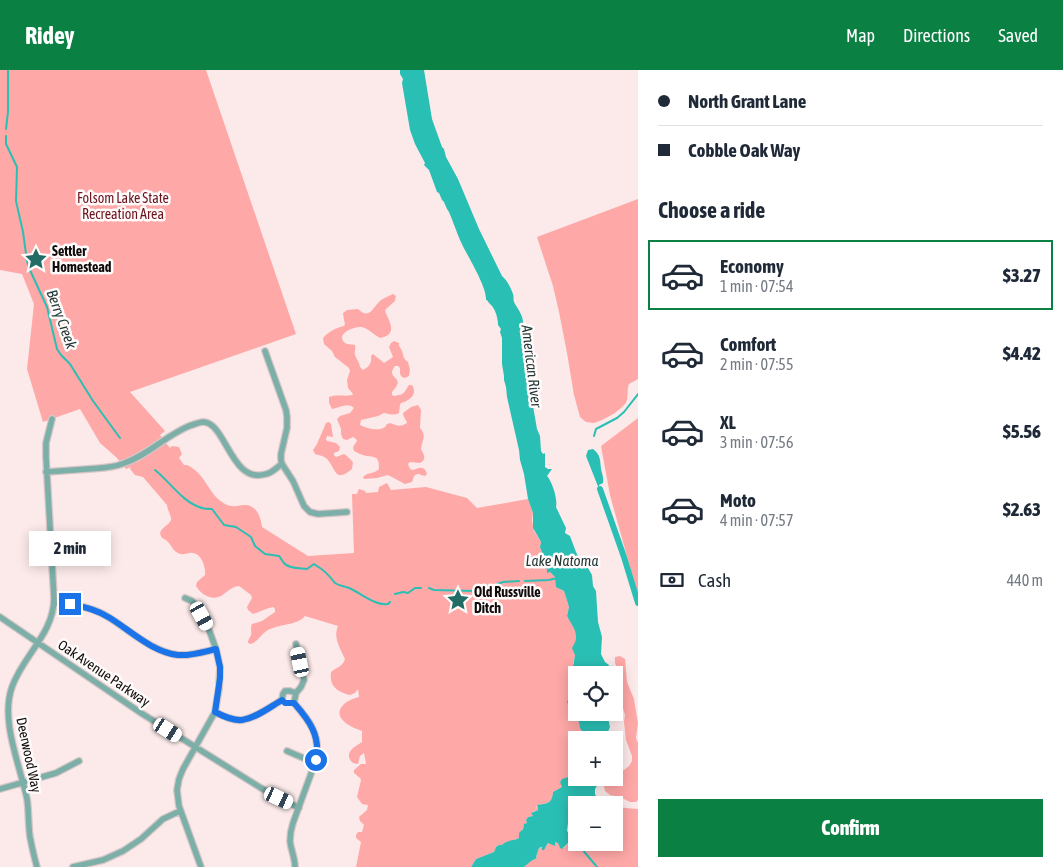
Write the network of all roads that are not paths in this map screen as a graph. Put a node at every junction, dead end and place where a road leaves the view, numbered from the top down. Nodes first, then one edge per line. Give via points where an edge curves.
1 (265, 351) dead end
2 (52, 419) dead end
3 (282, 464) junction
4 (46, 472) junction
5 (347, 512) dead end
6 (186, 598) dead end
7 (54, 603) junction
8 (0, 616) edge
9 (38, 642) junction
10 (296, 644) dead end
11 (216, 649) junction
12 (296, 693) junction
13 (282, 700) junction
14 (294, 703) junction
15 (215, 712) junction
16 (195, 746) junction
17 (287, 752) dead end
18 (79, 761) dead end
19 (315, 763) junction
20 (23, 783) junction
21 (0, 789) edge
22 (299, 808) junction
23 (180, 811) junction
24 (37, 867) edge
25 (73, 867) edge
26 (201, 867) edge
27 (295, 867) edge

1 - 3 street via 287,416
2 - 4 street, Deerwood Way via 46,444
3 - 4 street via 267,474 250,474 240,467 214,428 204,422 182,429 122,464
3 - 5 street via 310,512
4 - 7 street, Deerwood Way
6 - 11 street via 196,606
7 - 9 street, Deerwood Way via 50,622
7 - 11 street via 93,610 154,647 170,653 187,655
8 - 9 street, Oak Avenue Parkway
9 - 16 street, Oak Avenue Parkway via 133,708
9 - 20 street, Deerwood Way via 15,679 8,707 8,723
10 - 12 street via 304,680
11 - 15 street via 220,678
12 - 13 street via 285,691
12 - 14 street
13 - 14 street
13 - 15 street via 242,720
14 - 19 street via 313,729 318,753
15 - 16 street
16 - 22 street, Oak Avenue Parkway
16 - 23 street via 179,779
17 - 19 street
18 - 20 street via 56,774
19 - 22 street
20 - 21 street
20 - 24 street, Deerwood Way
22 - 27 street via 290,834
23 - 25 street via 155,825 123,851
23 - 26 street

